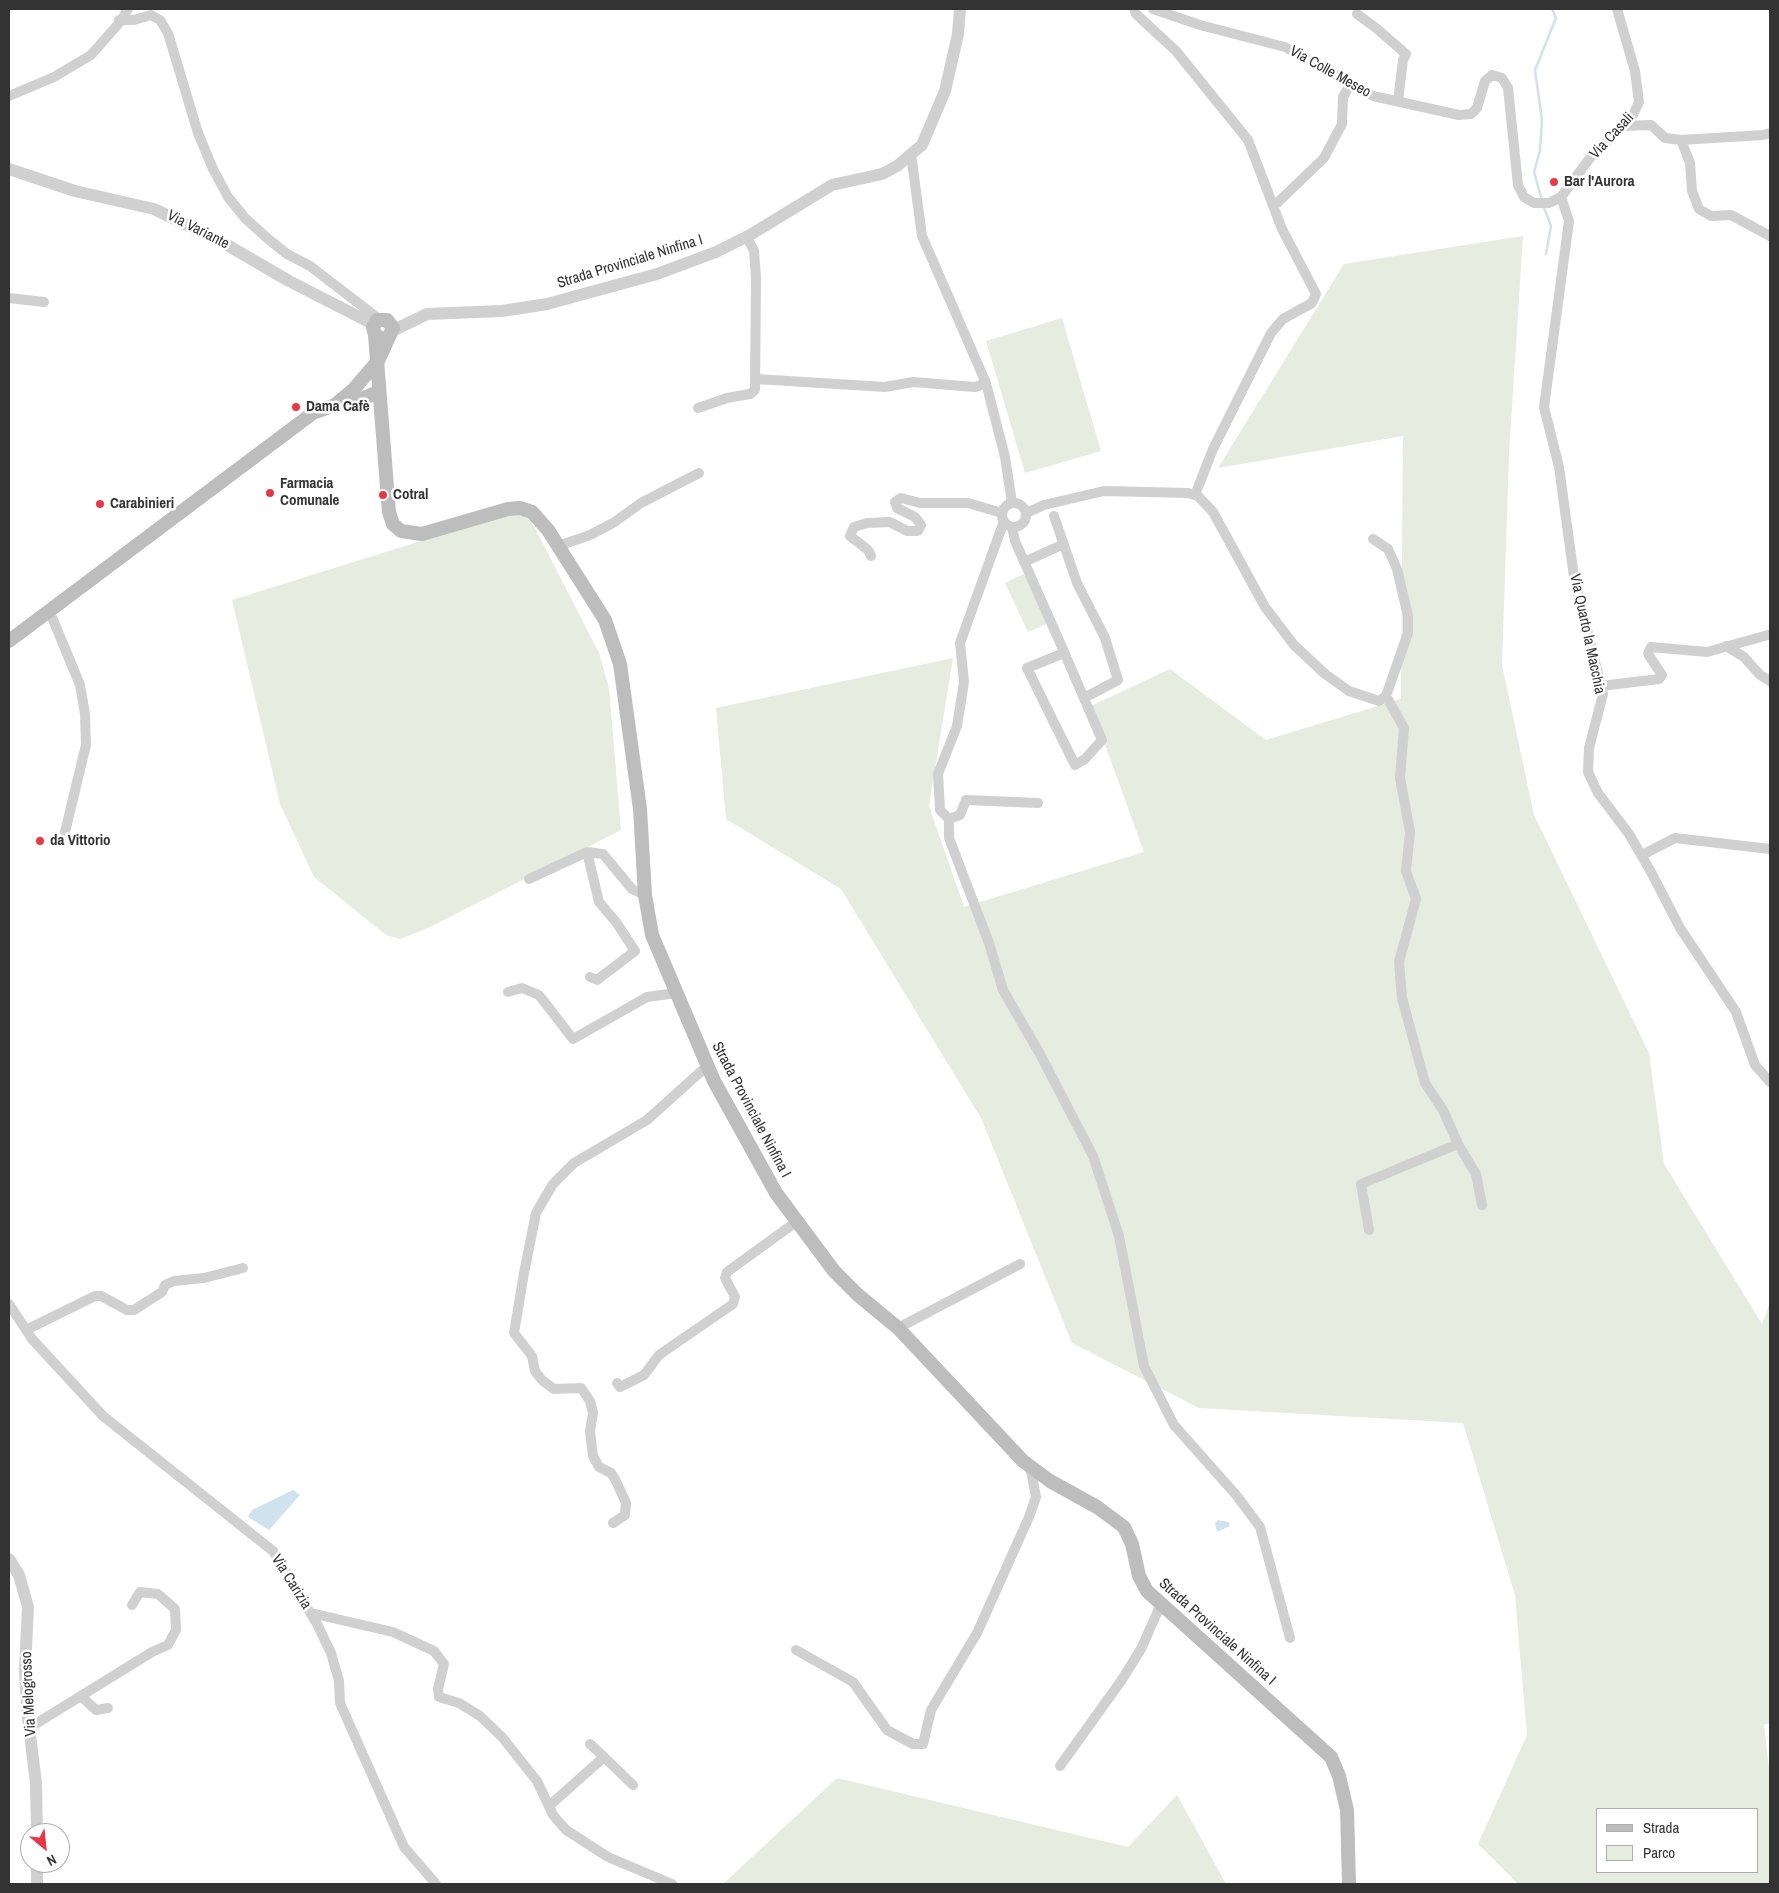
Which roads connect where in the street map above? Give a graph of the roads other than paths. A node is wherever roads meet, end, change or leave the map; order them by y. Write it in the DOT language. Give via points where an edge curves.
graph roads {
  1 [pos="128,9"];
  2 [pos="960,9"];
  3 [pos="1134,9"];
  4 [pos="1153,9"];
  5 [pos="1618,9"];
  6 [pos="1357,14"];
  7 [pos="120,20"];
  8 [pos="1351,83"];
  9 [pos="9,96"];
  10 [pos="1398,101"];
  11 [pos="1624,126"];
  12 [pos="1770,133"];
  13 [pos="1681,140"];
  14 [pos="910,154"];
  15 [pos="9,169"];
  16 [pos="1561,197"];
  17 [pos="1274,206"];
  18 [pos="747,236"];
  19 [pos="1770,236"];
  20 [pos="9,298"];
  21 [pos="44,302"];
  22 [pos="383,328"];
  23 [pos="378,361"];
  24 [pos="756,379"];
  25 [pos="986,383"];
  26 [pos="378,392"];
  27 [pos="354,396"];
  28 [pos="698,408"];
  29 [pos="379,412"];
  30 [pos="699,473"];
  31 [pos="1195,495"];
  32 [pos="1012,503"];
  33 [pos="1026,513"];
  34 [pos="1054,516"];
  35 [pos="1006,520"];
  36 [pos="1373,539"];
  37 [pos="1064,544"];
  38 [pos="558,546"];
  39 [pos="871,556"];
  40 [pos="1024,562"];
  41 [pos="49,610"];
  42 [pos="1768,635"];
  43 [pos="9,641"];
  44 [pos="1726,646"];
  45 [pos="1064,652"];
  46 [pos="1770,681"];
  47 [pos="1601,686"];
  48 [pos="1386,696"];
  49 [pos="1084,698"];
  50 [pos="1038,803"];
  51 [pos="949,819"];
  52 [pos="64,832"];
  53 [pos="1770,849"];
  54 [pos="587,852"];
  55 [pos="1642,855"];
  56 [pos="529,878"];
  57 [pos="645,895"];
  58 [pos="590,977"];
  59 [pos="508,992"];
  60 [pos="676,993"];
  61 [pos="707,1066"];
  62 [pos="1770,1082"];
  63 [pos="1458,1144"];
  64 [pos="1482,1205"];
  65 [pos="796,1222"];
  66 [pos="1369,1230"];
  67 [pos="1020,1264"];
  68 [pos="243,1268"];
  69 [pos="9,1304"];
  70 [pos="898,1328"];
  71 [pos="26,1330"];
  72 [pos="616,1383"];
  73 [pos="1030,1466"];
  74 [pos="613,1523"];
  75 [pos="9,1559"];
  76 [pos="1161,1604"];
  77 [pos="132,1605"];
  78 [pos="311,1613"];
  79 [pos="1290,1638"];
  80 [pos="796,1650"];
  81 [pos="81,1696"];
  82 [pos="108,1708"];
  83 [pos="29,1728"];
  84 [pos="590,1744"];
  85 [pos="604,1757"];
  86 [pos="1060,1766"];
  87 [pos="633,1785"];
  88 [pos="549,1806"];
  89 [pos="37,1823"];
  90 [pos="436,1884"];
  91 [pos="672,1884"];
  92 [pos="1349,1884"];
  1 -- 7 [label="street"];
  2 -- 14 [label="street, Strada Provinciale Ninfina I" via="958,34 945,91 922,145"];
  3 -- 17 [label="street" via="1176,51 1248,140"];
  4 -- 8 [label="street, Via Colle Meseo" via="1285,47"];
  5 -- 11 [label="street, Via Casali" via="1635,71 1639,102"];
  6 -- 10 [label="street" via="1406,54"];
  7 -- 9 [label="street" via="91,55 54,77"];
  7 -- 22 [label="street" via="151,15 160,20 168,33 198,133 213,169 228,197 245,218 287,254 310,266"];
  8 -- 10 [label="street, Via Colle Meseo" via="1373,96"];
  8 -- 17 [label="street" via="1343,97 1342,124 1324,158"];
  10 -- 16 [label="street, Via Colle Meseo" via="1459,115 1471,114 1477,108 1485,81 1492,75 1502,78 1508,88 1518,185 1524,197 1534,203 1549,203"];
  11 -- 13 [label="street" via="1651,125 1665,138"];
  11 -- 16 [label="street, Via Casali" via="1590,158"];
  12 -- 13 [label="street"];
  13 -- 19 [label="street" via="1690,162 1692,191 1699,209 1711,216 1731,215"];
  14 -- 18 [label="street, Strada Provinciale Ninfina I" via="882,174 832,185"];
  14 -- 25 [label="street" via="922,236"];
  15 -- 22 [label="street, Via Variante" via="75,191 154,208"];
  16 -- 47 [label="street, Via Quarto la Macchia" via="1569,221 1544,407 1559,467 1574,577"];
  17 -- 31 [label="street" via="1296,258 1316,294 1312,303 1283,319 1271,333 1213,449"];
  18 -- 22 [label="street, Strada Provinciale Ninfina I" via="716,252 657,274 547,304 502,311 427,314"];
  18 -- 24 [label="street" via="754,252 756,278"];
  20 -- 21 [label="street"];
  22 -- 23 [label="main road"];
  23 -- 26 [label="main road, Strada Provinciale Ninfina I"];
  23 -- 27 [label="main road"];
  24 -- 25 [label="street" via="885,387 913,382 975,387"];
  24 -- 28 [label="street" via="750,394"];
  25 -- 32 [label="street" via="1005,457"];
  26 -- 27 [label="main road"];
  26 -- 29 [label="main road, Strada Provinciale Ninfina I"];
  27 -- 29 [label="main road"];
  27 -- 41 [label="main road" via="313,413"];
  29 -- 38 [label="main road, Strada Provinciale Ninfina I" via="388,512 401,532 432,532 520,508 537,516"];
  30 -- 38 [label="street" via="641,503 597,531"];
  31 -- 33 [label="street" via="1104,491 1044,505"];
  31 -- 48 [label="street" via="1213,512 1265,607 1294,645 1349,691 1379,701"];
  32 -- 33 [label="street" via="1022,505"];
  32 -- 35 [label="street" via="1005,506"];
  33 -- 35 [label="street" via="1023,523"];
  34 -- 37 [label="street"];
  35 -- 39 [label="street" via="968,503 920,503 901,498 895,502 897,508 915,517 921,525 918,531 907,531 890,522 854,527 850,536"];
  35 -- 40 [label="street"];
  35 -- 51 [label="street" via="960,643 964,682 960,709 957,726 938,774 940,810"];
  36 -- 48 [label="street" via="1388,549 1397,569 1408,616 1408,633"];
  37 -- 40 [label="street"];
  37 -- 49 [label="street" via="1077,583 1105,638 1118,680"];
  38 -- 57 [label="main road, Strada Provinciale Ninfina I" via="605,620 620,664 640,810"];
  40 -- 45 [label="street"];
  41 -- 43 [label="main road"];
  41 -- 52 [label="street" via="80,685 85,714 86,745"];
  42 -- 44 [label="street"];
  44 -- 46 [label="street" via="1744,657 1760,676"];
  44 -- 47 [label="street" via="1707,652 1651,646 1648,654 1662,675 1659,679"];
  45 -- 49 [label="street"];
  45 -- 49 [label="street" via="1027,668 1076,765 1085,760 1102,740"];
  47 -- 55 [label="street, Via Quarto la Macchia" via="1603,694 1589,748 1588,772 1598,793"];
  48 -- 63 [label="street" via="1404,728 1400,778 1410,832 1406,871 1416,899 1399,962 1402,998 1425,1083 1443,1110"];
  50 -- 51 [label="street" via="966,800 960,815"];
  51 -- 79 [label="street" via="949,838 989,943 1003,990 1093,1156 1119,1236 1144,1366 1174,1425 1260,1527"];
  53 -- 55 [label="street" via="1675,838"];
  54 -- 56 [label="street"];
  54 -- 57 [label="street" via="604,854 632,889"];
  54 -- 58 [label="street" via="599,902 635,951 597,980"];
  55 -- 62 [label="street, Via Quarto la Macchia" via="1680,928 1736,1012 1755,1065"];
  57 -- 60 [label="main road, Strada Provinciale Ninfina I" via="652,936"];
  59 -- 60 [label="street" via="522,988 539,995 573,1039 647,997"];
  60 -- 61 [label="main road, Strada Provinciale Ninfina I"];
  61 -- 65 [label="main road, Strada Provinciale Ninfina I" via="743,1137"];
  61 -- 74 [label="street" via="647,1120 574,1163 553,1184 536,1213 514,1333 532,1356 535,1371 542,1380 554,1389 581,1388 590,1401 593,1456 599,1467 615,1478 626,1503 625,1515"];
  63 -- 64 [label="street" via="1476,1174"];
  63 -- 66 [label="street" via="1361,1184"];
  65 -- 70 [label="main road, Strada Provinciale Ninfina I" via="847,1284"];
  65 -- 72 [label="street" via="727,1272 725,1278 735,1297 733,1304 660,1356 644,1375 620,1387"];
  67 -- 70 [label="street"];
  68 -- 71 [label="street" via="204,1278 174,1281 134,1310 95,1296"];
  69 -- 71 [label="street, Via Carizia"];
  70 -- 73 [label="main road, Strada Provinciale Ninfina I" via="991,1430"];
  71 -- 78 [label="street, Via Carizia" via="103,1416 272,1551"];
  73 -- 76 [label="main road, Strada Provinciale Ninfina I" via="1124,1527 1143,1584"];
  73 -- 80 [label="street" via="1036,1496 1029,1517 977,1633 931,1710 923,1744 913,1744 886,1730 853,1682"];
  75 -- 83 [label="street, Via Melogrosso" via="19,1575 28,1607 25,1669"];
  76 -- 86 [label="street" via="1141,1649"];
  76 -- 92 [label="main road, Strada Provinciale Ninfina I" via="1331,1758 1347,1810"];
  77 -- 81 [label="street" via="140,1592 158,1594 174,1609 176,1630 168,1645 140,1653"];
  78 -- 88 [label="street" via="392,1632 434,1651 444,1664 439,1697 459,1703 480,1716 502,1737 537,1781"];
  78 -- 90 [label="street, Via Carizia" via="331,1652 339,1681 340,1703 404,1847"];
  81 -- 82 [label="street" via="96,1710"];
  81 -- 83 [label="street"];
  83 -- 89 [label="street, Via Melogrosso"];
  84 -- 85 [label="street"];
  85 -- 87 [label="street"];
  85 -- 88 [label="street"];
  88 -- 91 [label="street" via="566,1830 608,1857"];
}
